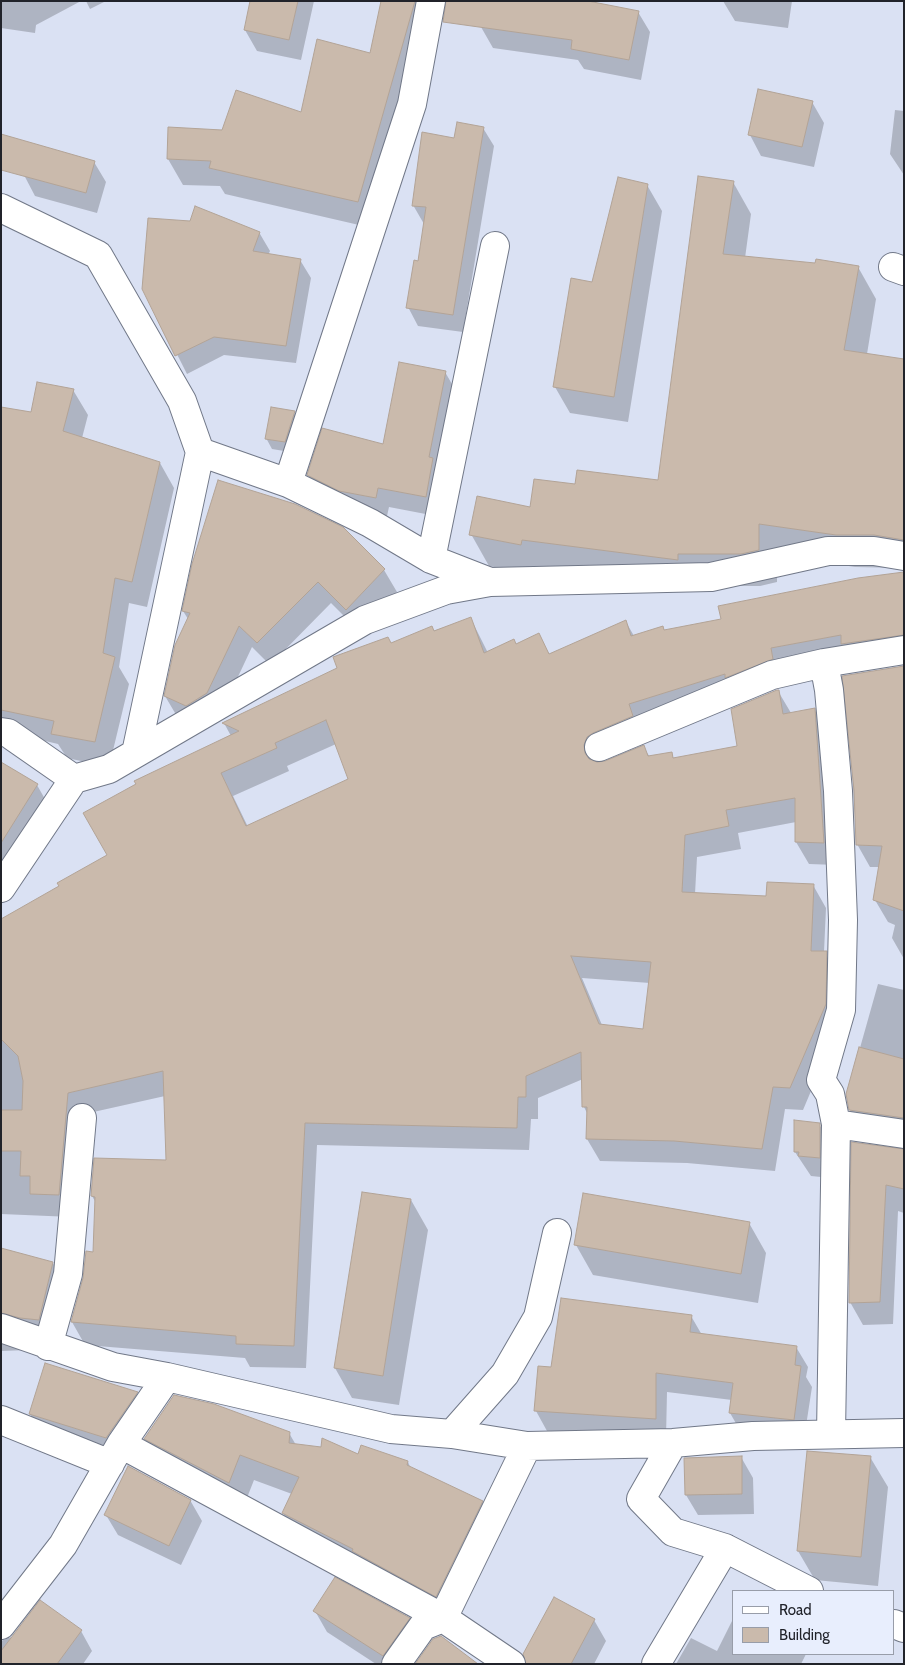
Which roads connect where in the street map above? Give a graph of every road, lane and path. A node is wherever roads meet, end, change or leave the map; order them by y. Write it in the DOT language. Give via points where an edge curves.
graph roads {
  1 [pos="431,1"];
  2 [pos="1,208"];
  3 [pos="495,246"];
  4 [pos="200,452"];
  5 [pos="288,483"];
  6 [pos="904,556"];
  7 [pos="431,559"];
  8 [pos="490,582"];
  9 [pos="904,650"];
  10 [pos="824,662"];
  11 [pos="1,732"];
  12 [pos="599,747"];
  13 [pos="136,753"];
  14 [pos="74,779"];
  15 [pos="1,888"];
  16 [pos="82,1118"];
  17 [pos="836,1124"];
  18 [pos="904,1134"];
  19 [pos="557,1233"];
  20 [pos="1,1328"];
  21 [pos="48,1346"];
  22 [pos="167,1377"];
  23 [pos="1,1420"];
  24 [pos="904,1433"];
  25 [pos="452,1434"];
  26 [pos="831,1434"];
  27 [pos="673,1443"];
  28 [pos="527,1446"];
  29 [pos="115,1454"];
  30 [pos="725,1548"];
  31 [pos="807,1590"];
  32 [pos="443,1618"];
  33 [pos="1,1625"];
  34 [pos="396,1664"];
  35 [pos="510,1664"];
  36 [pos="656,1664"];
  1 -- 5 [label="street" via="412,104"];
  2 -- 4 [label="street" via="98,255 182,401"];
  3 -- 7 [label="street"];
  4 -- 5 [label="street"];
  4 -- 13 [label="street"];
  5 -- 7 [label="street" via="370,523"];
  6 -- 8 [label="street" via="874,551 828,551 711,577"];
  7 -- 8 [label="street"];
  8 -- 13 [label="street" via="446,590 365,620"];
  9 -- 10 [label="street"];
  10 -- 12 [label="street" via="772,675"];
  10 -- 17 [label="street" via="838,791 844,920 841,1010 821,1080 830,1094"];
  11 -- 14 [label="street" via="8,733"];
  13 -- 14 [label="street" via="109,769"];
  14 -- 15 [label="street"];
  16 -- 21 [label="street" via="68,1274"];
  17 -- 18 [label="street"];
  17 -- 26 [label="street"];
  19 -- 25 [label="street" via="538,1317 505,1374"];
  20 -- 21 [label="street"];
  21 -- 22 [label="street" via="113,1368"];
  22 -- 25 [label="street" via="391,1429"];
  22 -- 29 [label="street"];
  23 -- 29 [label="street"];
  24 -- 26 [label="street"];
  25 -- 28 [label="street"];
  26 -- 27 [label="street"];
  27 -- 28 [label="street"];
  27 -- 30 [label="street" via="641,1499 673,1532"];
  28 -- 32 [label="street"];
  29 -- 32 [label="street"];
  29 -- 33 [label="street" via="63,1545"];
  30 -- 31 [label="street"];
  30 -- 36 [label="street"];
  32 -- 34 [label="street" via="423,1626"];
  32 -- 35 [label="street"];
}
